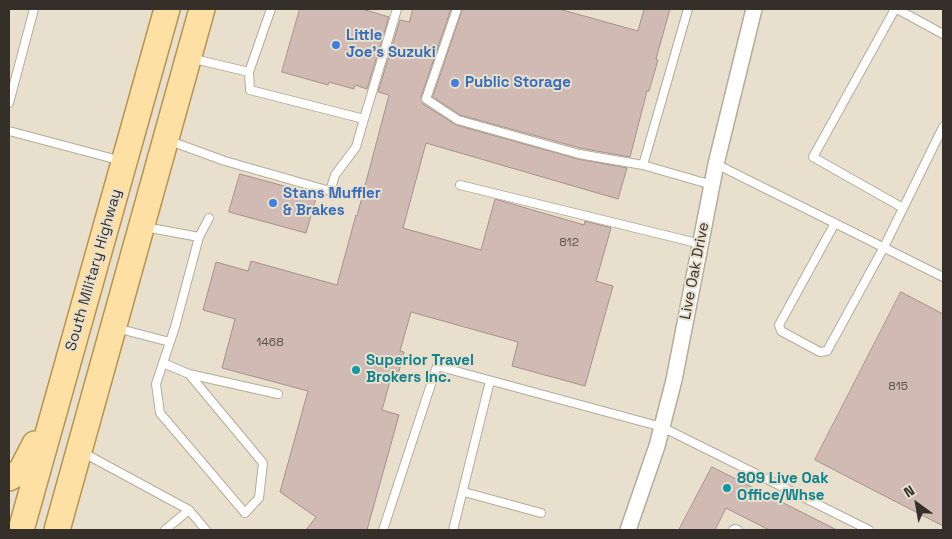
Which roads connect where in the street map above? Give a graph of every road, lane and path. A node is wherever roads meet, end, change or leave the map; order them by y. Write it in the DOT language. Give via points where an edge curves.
graph roads {
  1 [pos="34,9"];
  2 [pos="167,9"];
  3 [pos="202,9"];
  4 [pos="271,9"];
  5 [pos="397,9"];
  6 [pos="457,9"];
  7 [pos="688,9"];
  8 [pos="754,9"];
  9 [pos="896,9"];
  10 [pos="943,34"];
  11 [pos="188,58"];
  12 [pos="249,72"];
  13 [pos="9,103"];
  14 [pos="364,119"];
  15 [pos="943,127"];
  16 [pos="9,131"];
  17 [pos="166,139"];
  18 [pos="124,161"];
  19 [pos="716,164"];
  20 [pos="643,165"];
  21 [pos="460,185"];
  22 [pos="712,185"];
  23 [pos="903,208"];
  24 [pos="209,218"];
  25 [pos="835,223"];
  26 [pos="142,226"];
  27 [pos="199,237"];
  28 [pos="701,244"];
  29 [pos="884,247"];
  30 [pos="943,277"];
  31 [pos="114,328"];
  32 [pos="170,342"];
  33 [pos="163,363"];
  34 [pos="189,374"];
  35 [pos="490,381"];
  36 [pos="278,394"];
  37 [pos="662,427"];
  38 [pos="50,428"];
  39 [pos="80,451"];
  40 [pos="9,478"];
  41 [pos="464,492"];
  42 [pos="189,510"];
  43 [pos="541,513"];
  44 [pos="21,530"];
  45 [pos="57,530"];
  46 [pos="167,530"];
  47 [pos="206,530"];
  48 [pos="383,530"];
  49 [pos="453,530"];
  50 [pos="628,530"];
  51 [pos="733,530"];
  52 [pos="738,530"];
  53 [pos="869,530"];
  1 -- 13 [label="lane"];
  2 -- 18 [label="main road, South Military Highway"];
  3 -- 11 [label="main road"];
  4 -- 12 [label="lane"];
  5 -- 14 [label="lane"];
  6 -- 20 [label="lane" via="426,99 458,120 579,154"];
  7 -- 20 [label="lane"];
  8 -- 19 [label="street, Live Oak Drive"];
  9 -- 10 [label="lane"];
  9 -- 23 [label="lane" via="813,157"];
  11 -- 12 [label="lane"];
  11 -- 17 [label="main road"];
  12 -- 14 [label="lane" via="250,90"];
  14 -- 17 [label="lane" via="356,147 336,175 330,190 225,161"];
  15 -- 23 [label="lane"];
  16 -- 18 [label="lane"];
  17 -- 26 [label="main road"];
  18 -- 38 [label="main road, South Military Highway"];
  19 -- 22 [label="street, Live Oak Drive"];
  19 -- 25 [label="lane"];
  20 -- 22 [label="lane"];
  21 -- 28 [label="lane"];
  22 -- 28 [label="street, Live Oak Drive"];
  23 -- 29 [label="lane"];
  24 -- 27 [label="lane"];
  25 -- 29 [label="lane"];
  25 -- 29 [label="lane" via="778,325 781,332 820,352 827,351"];
  26 -- 27 [label="lane"];
  26 -- 31 [label="main road"];
  27 -- 32 [label="lane"];
  28 -- 37 [label="street, Live Oak Drive"];
  29 -- 30 [label="lane"];
  31 -- 32 [label="lane"];
  31 -- 39 [label="main road"];
  32 -- 33 [label="lane"];
  33 -- 34 [label="lane"];
  33 -- 34 [label="lane" via="156,384 160,413 245,513 259,498 263,463"];
  34 -- 36 [label="lane"];
  35 -- 37 [label="lane"];
  35 -- 41 [label="lane"];
  35 -- 48 [label="lane" via="436,366"];
  37 -- 50 [label="street, Live Oak Drive"];
  37 -- 53 [label="lane"];
  38 -- 40 [label="main road" via="37,440 22,470"];
  38 -- 44 [label="main road, South Military Highway"];
  39 -- 42 [label="lane"];
  39 -- 45 [label="main road"];
  41 -- 43 [label="lane"];
  41 -- 49 [label="lane"];
  42 -- 46 [label="lane"];
  42 -- 47 [label="lane"];
  51 -- 52 [label="lane"];
}
